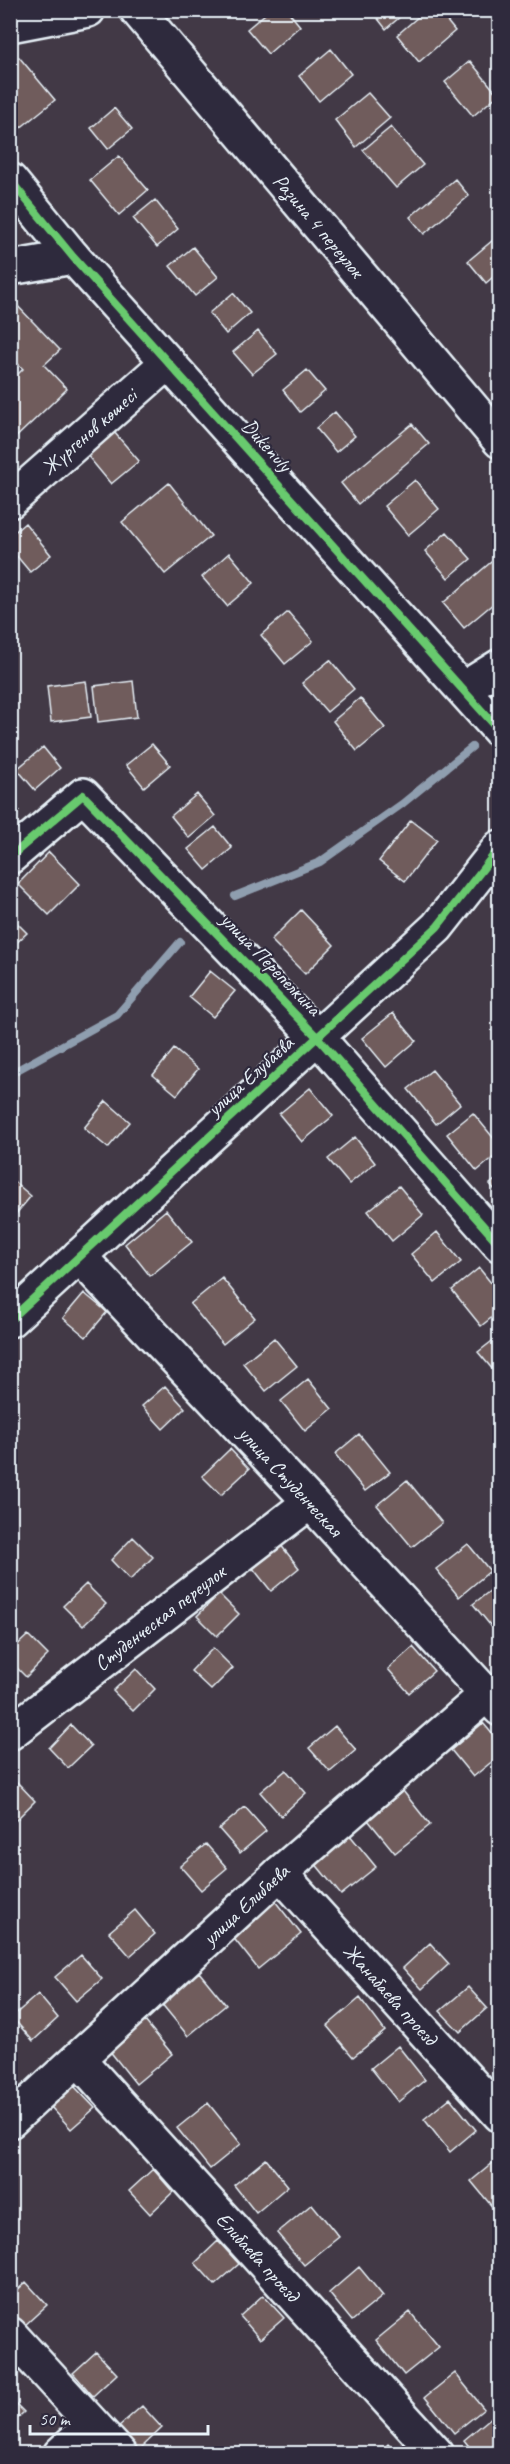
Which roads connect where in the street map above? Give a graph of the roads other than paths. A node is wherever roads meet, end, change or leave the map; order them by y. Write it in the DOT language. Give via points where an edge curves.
graph roads {
  1 [pos="88,10"];
  2 [pos="136,10"];
  3 [pos="10,25"];
  4 [pos="10,180"];
  5 [pos="73,257"];
  6 [pos="10,268"];
  7 [pos="168,362"];
  8 [pos="500,441"];
  9 [pos="10,501"];
  10 [pos="500,666"];
  11 [pos="463,689"];
  12 [pos="500,731"];
  13 [pos="500,847"];
  14 [pos="10,857"];
  15 [pos="318,1038"];
  16 [pos="500,1245"];
  17 [pos="79,1256"];
  18 [pos="10,1320"];
  19 [pos="310,1502"];
  20 [pos="493,1702"];
  21 [pos="10,1733"];
  22 [pos="280,1873"];
  23 [pos="79,2060"];
  24 [pos="500,2115"];
  25 [pos="10,2121"];
  26 [pos="10,2334"];
  27 [pos="92,2424"];
  28 [pos="60,2454"];
  29 [pos="120,2454"];
  30 [pos="437,2454"];
  1 -- 3 [label="street"];
  2 -- 8 [label="street, Разина 4 переулок"];
  4 -- 5 [label="street, Dukenuly"];
  5 -- 6 [label="street"];
  5 -- 7 [label="street, Dukenuly"];
  7 -- 9 [label="street, Жүргенов көшесі"];
  7 -- 11 [label="street, Dukenuly"];
  10 -- 11 [label="street"];
  11 -- 12 [label="street, Dukenuly"];
  13 -- 15 [label="street, улица Елубаева" via="437,927"];
  14 -- 15 [label="street, улица Перепелкина" via="83,795"];
  15 -- 16 [label="street, улица Перепелкина"];
  15 -- 17 [label="street, улица Елубаева"];
  17 -- 18 [label="street, улица Елубаева"];
  17 -- 19 [label="street, улица Студенческая"];
  19 -- 20 [label="street, улица Студенческая"];
  19 -- 21 [label="street, Студенческая переулок"];
  20 -- 22 [label="street, улица Елибаева"];
  22 -- 23 [label="street, улица Елибаева"];
  22 -- 24 [label="street, Жанабаева проезд"];
  23 -- 25 [label="street, улица Елибаева"];
  23 -- 30 [label="street, Елибаева проезд"];
  26 -- 27 [label="street"];
  27 -- 28 [label="street"];
  27 -- 29 [label="street"];
}
